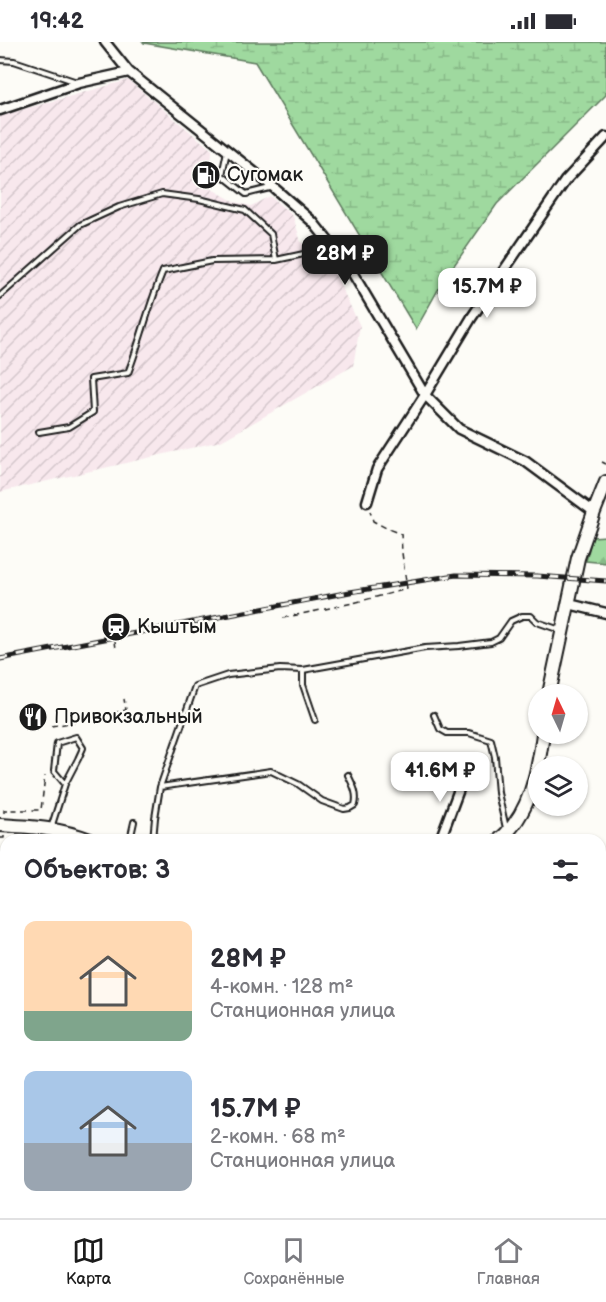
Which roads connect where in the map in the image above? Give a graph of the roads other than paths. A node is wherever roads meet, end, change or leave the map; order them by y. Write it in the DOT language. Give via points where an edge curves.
graph roads {
  1 [pos="105,42"];
  2 [pos="0,60"];
  3 [pos="129,72"];
  4 [pos="79,83"];
  5 [pos="0,110"];
  6 [pos="606,137"];
  7 [pos="227,150"];
  8 [pos="273,187"];
  9 [pos="331,245"];
  10 [pos="276,260"];
  11 [pos="0,296"];
  12 [pos="425,395"];
  13 [pos="39,432"];
  14 [pos="606,482"];
  15 [pos="367,502"];
  16 [pos="594,512"];
  17 [pos="568,604"];
  18 [pos="606,613"];
  19 [pos="562,631"];
  20 [pos="303,670"];
  21 [pos="551,684"];
  22 [pos="434,715"];
  23 [pos="315,720"];
  24 [pos="541,744"];
  25 [pos="348,775"];
  26 [pos="464,776"];
  27 [pos="65,784"];
  28 [pos="160,787"];
  29 [pos="134,822"];
  30 [pos="2,825"];
  31 [pos="51,828"];
  32 [pos="73,834"];
  33 [pos="131,834"];
  34 [pos="154,834"];
  35 [pos="442,834"];
  36 [pos="504,834"];
  37 [pos="506,834"];
  1 -- 3 [label="street"];
  2 -- 4 [label="lane"];
  3 -- 4 [label="street"];
  3 -- 7 [label="street"];
  4 -- 5 [label="street"];
  6 -- 12 [label="street" via="565,181 472,317"];
  7 -- 8 [label="street"];
  7 -- 8 [label="lane" via="222,175 246,194"];
  8 -- 9 [label="street" via="313,222"];
  9 -- 10 [label="lane"];
  9 -- 12 [label="street" via="349,267"];
  10 -- 11 [label="lane" via="271,234 244,210 162,194 119,207 80,225"];
  10 -- 13 [label="lane" via="212,261 163,271 128,373 91,378 93,412 69,427"];
  12 -- 15 [label="street" via="377,469"];
  12 -- 16 [label="street" via="459,429 525,461"];
  14 -- 16 [label="main road"];
  16 -- 17 [label="main road"];
  17 -- 18 [label="street"];
  17 -- 19 [label="main road"];
  19 -- 20 [label="lane" via="531,616 522,616 511,621 499,638 491,642 425,648"];
  19 -- 21 [label="main road"];
  20 -- 23 [label="lane" via="303,685"];
  20 -- 28 [label="lane" via="228,675 195,686"];
  22 -- 36 [label="lane" via="440,729 447,733 469,733 491,740"];
  24 -- 37 [label="main road" via="536,778"];
  25 -- 28 [label="lane" via="356,799 355,805 344,809 322,801 271,771"];
  26 -- 35 [label="street"];
  27 -- 27 [label="lane" via="83,748 76,737 57,743 54,771"];
  27 -- 31 [label="lane"];
  28 -- 34 [label="lane"];
  29 -- 33 [label="lane"];
  30 -- 31 [label="main road"];
  31 -- 32 [label="main road"];
}
